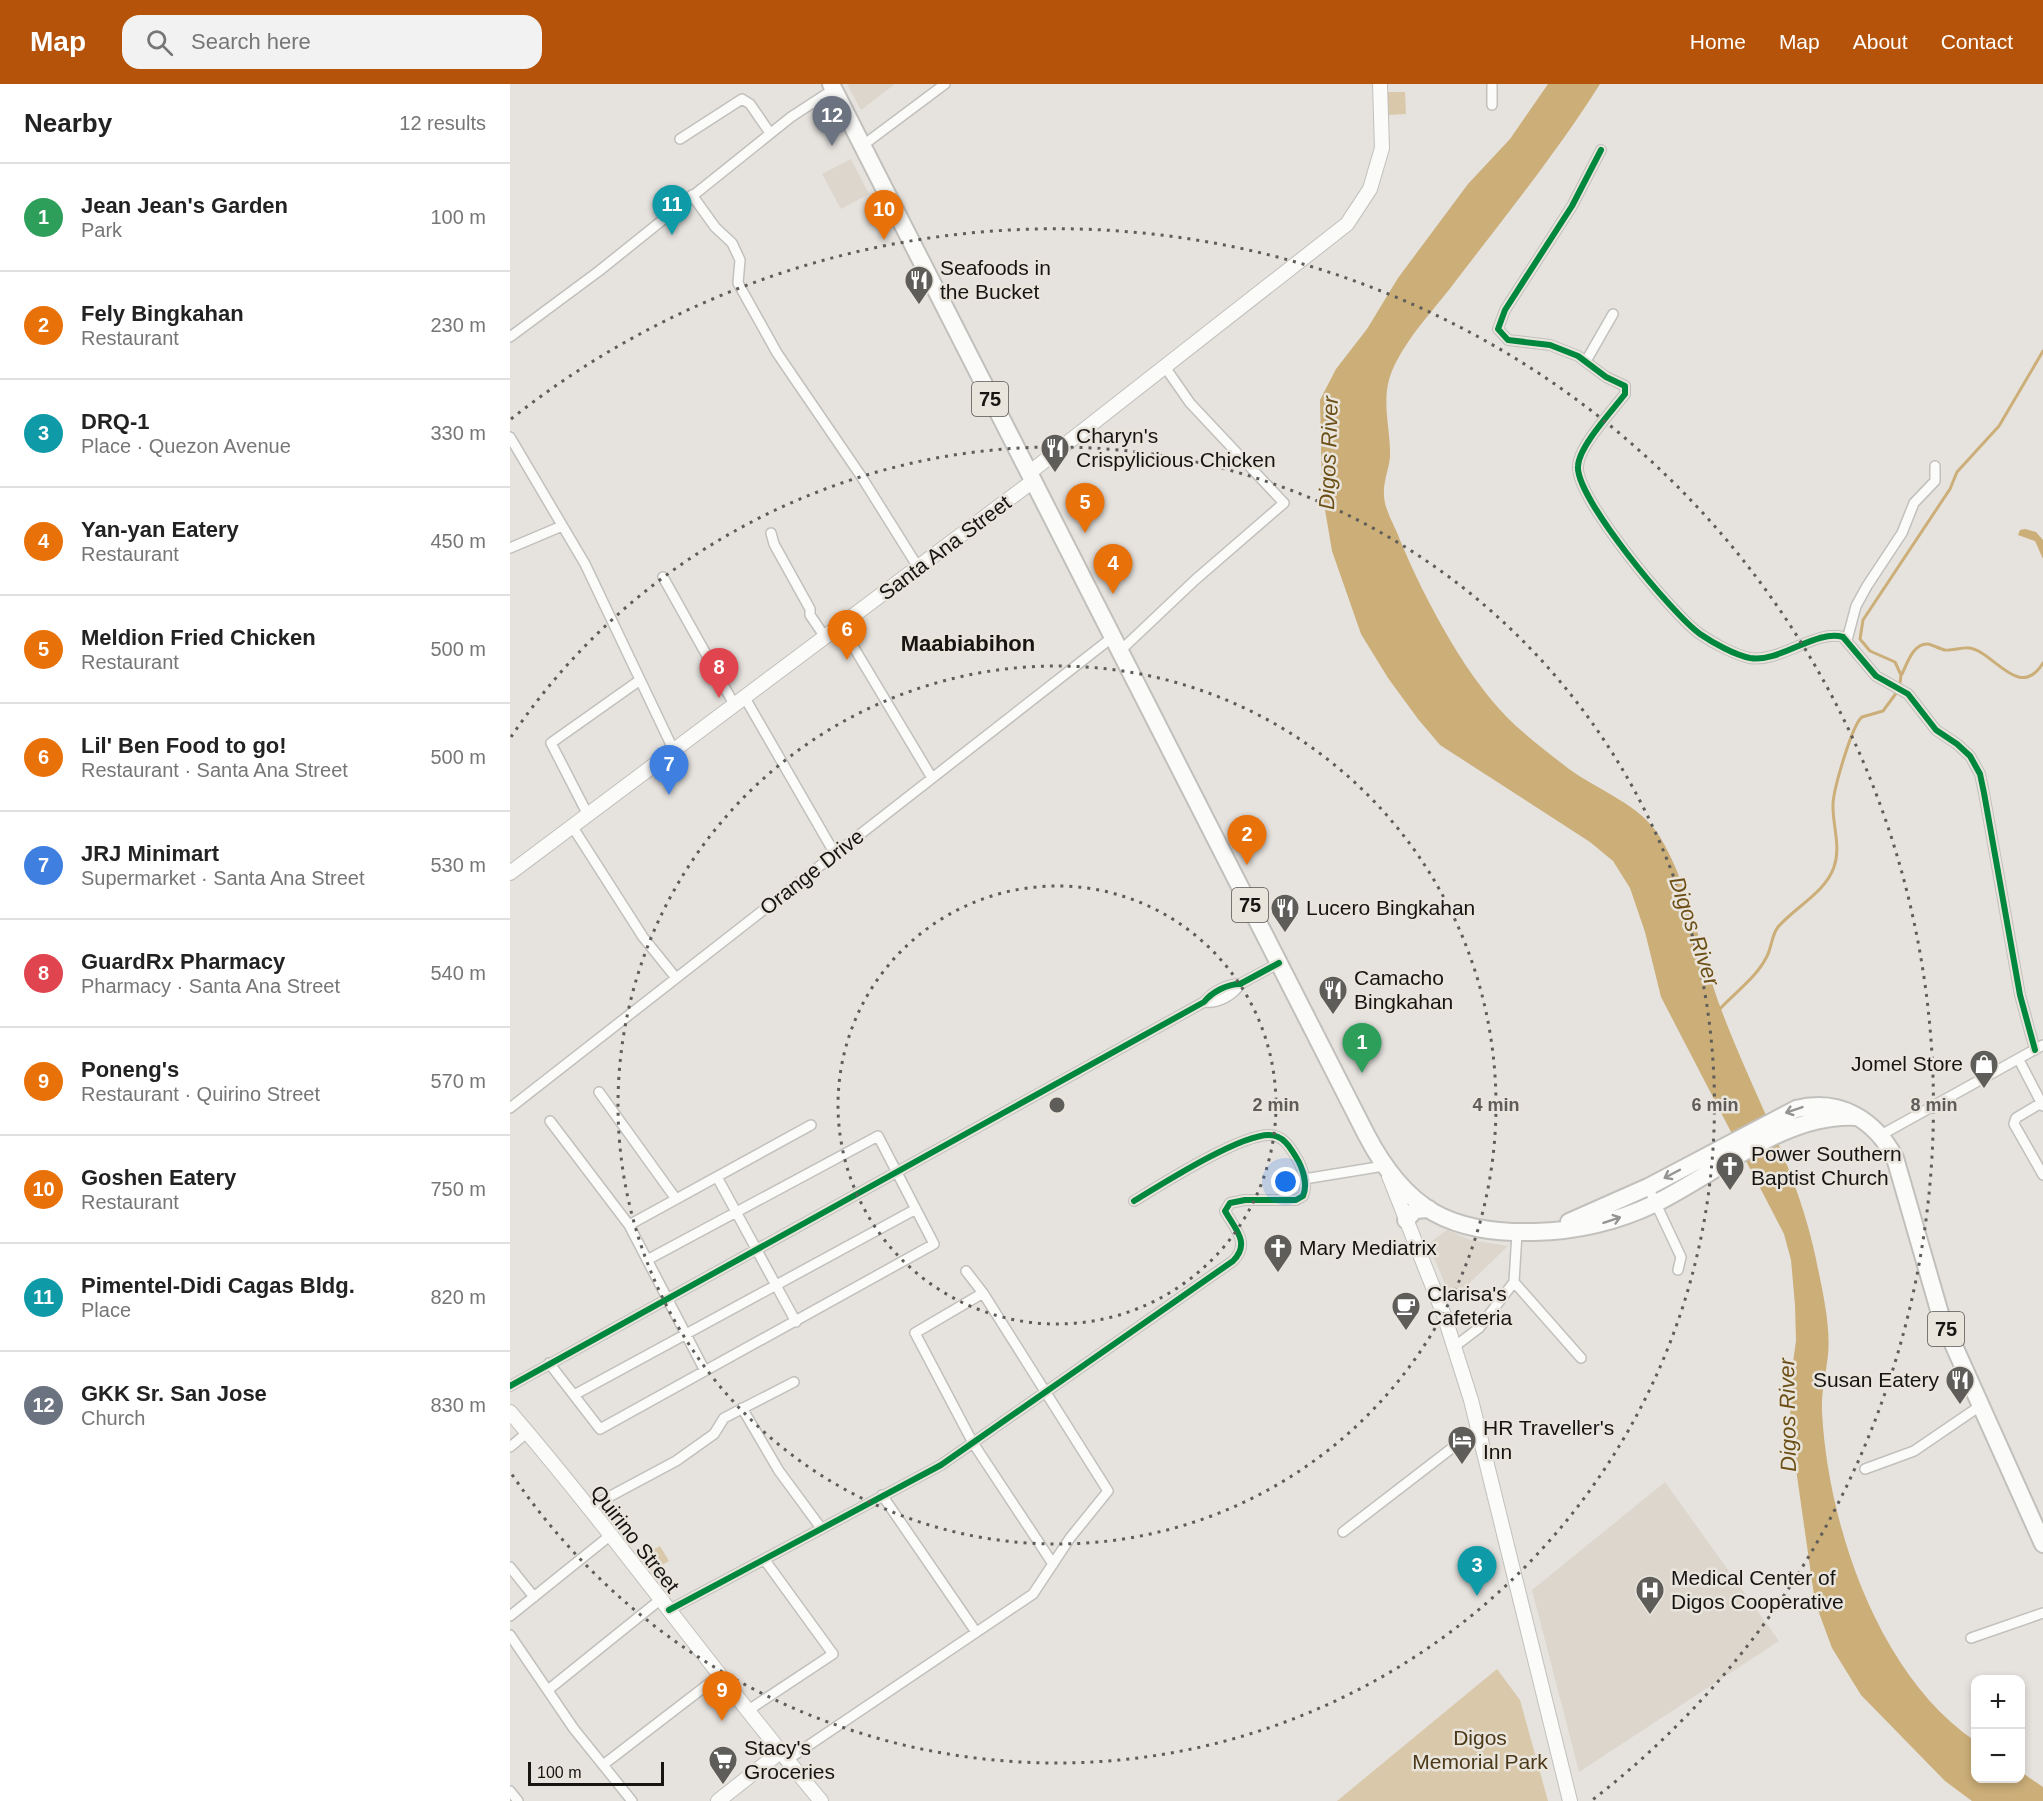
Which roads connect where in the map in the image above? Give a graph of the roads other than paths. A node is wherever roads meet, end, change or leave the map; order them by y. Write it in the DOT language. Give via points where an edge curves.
graph roads {
  1 [pos="945,84"];
  2 [pos="1380,84"];
  3 [pos="1492,84"];
  4 [pos="832,87"];
  5 [pos="1492,105"];
  6 [pos="770,134"];
  7 [pos="680,139"];
  8 [pos="862,146"];
  9 [pos="1601,150"];
  10 [pos="692,195"];
  11 [pos="1613,314"];
  12 [pos="510,338"];
  13 [pos="1586,361"];
  14 [pos="1165,367"];
  15 [pos="510,437"];
  16 [pos="1935,466"];
  17 [pos="1031,477"];
  18 [pos="562,526"];
  19 [pos="771,533"];
  20 [pos="510,548"];
  21 [pos="918,567"];
  22 [pos="663,577"];
  23 [pos="841,626"];
  24 [pos="825,637"];
  25 [pos="1847,640"];
  26 [pos="1117,643"];
  27 [pos="640,680"];
  28 [pos="740,702"];
  29 [pos="674,751"];
  30 [pos="932,778"];
  31 [pos="588,815"];
  32 [pos="572,826"];
  33 [pos="835,854"];
  34 [pos="510,873"];
  35 [pos="1279,963"];
  36 [pos="676,978"];
  37 [pos="2039,1048"];
  38 [pos="2019,1060"];
  39 [pos="599,1092"];
  40 [pos="2042,1105"];
  41 [pos="510,1108"];
  42 [pos="550,1121"];
  43 [pos="811,1125"];
  44 [pos="1881,1135"];
  45 [pos="1727,1154"];
  46 [pos="1386,1170"];
  47 [pos="897,1173"];
  48 [pos="2043,1174"];
  49 [pos="717,1177"];
  50 [pos="1304,1179"];
  51 [pos="1648,1187"];
  52 [pos="676,1199"];
  53 [pos="1134,1201"];
  54 [pos="1656,1203"];
  55 [pos="916,1209"];
  56 [pos="1429,1209"];
  57 [pos="736,1212"];
  58 [pos="1406,1220"];
  59 [pos="629,1225"];
  60 [pos="1534,1232"];
  61 [pos="1517,1233"];
  62 [pos="756,1249"];
  63 [pos="647,1260"];
  64 [pos="1678,1270"];
  65 [pos="966,1271"];
  66 [pos="1514,1282"];
  67 [pos="777,1286"];
  68 [pos="983,1293"];
  69 [pos="667,1297"];
  70 [pos="796,1322"];
  71 [pos="686,1335"];
  72 [pos="1454,1347"];
  73 [pos="1581,1358"];
  74 [pos="549,1363"];
  75 [pos="705,1371"];
  76 [pos="794,1382"];
  77 [pos="510,1386"];
  78 [pos="1044,1393"];
  79 [pos="574,1395"];
  80 [pos="1980,1406"];
  81 [pos="742,1408"];
  82 [pos="510,1412"];
  83 [pos="1478,1428"];
  84 [pos="528,1432"];
  85 [pos="973,1443"];
  86 [pos="510,1447"];
  87 [pos="1865,1469"];
  88 [pos="882,1495"];
  89 [pos="590,1507"];
  90 [pos="821,1528"];
  91 [pos="1343,1532"];
  92 [pos="612,1534"];
  93 [pos="2043,1544"];
  94 [pos="764,1559"];
  95 [pos="1053,1564"];
  96 [pos="510,1567"];
  97 [pos="534,1597"];
  98 [pos="665,1604"];
  99 [pos="2043,1613"];
  100 [pos="510,1616"];
  101 [pos="976,1632"];
  102 [pos="510,1635"];
  103 [pos="1971,1638"];
  104 [pos="720,1676"];
  105 [pos="548,1690"];
  106 [pos="747,1710"];
  107 [pos="784,1756"];
  108 [pos="603,1765"];
  109 [pos="510,1791"];
  110 [pos="818,1800"];
  111 [pos="518,1801"];
  112 [pos="632,1801"];
  113 [pos="718,1801"];
  114 [pos="1570,1801"];
  1 -- 8 [label="street"];
  2 -- 14 [label="main road, Santa Ana Street" via="1382,148 1370,189 1347,224"];
  3 -- 5 [label="street"];
  4 -- 6 [label="street"];
  4 -- 8 [label="highway, 75"];
  6 -- 7 [label="street" via="750,104 742,99"];
  6 -- 10 [label="street"];
  8 -- 17 [label="highway, 75"];
  9 -- 13 [label="street" via="1572,206 1499,322 1501,334 1508,340 1550,345"];
  10 -- 12 [label="street"];
  10 -- 21 [label="street" via="732,243 740,260 738,283 777,353"];
  11 -- 13 [label="street"];
  13 -- 25 [label="street" via="1626,389 1583,450 1578,476 1610,531 1688,623 1710,640 1750,658 1773,656 1832,636"];
  14 -- 17 [label="main road, Santa Ana Street"];
  14 -- 26 [label="street, Orange Drive" via="1190,403 1284,503"];
  15 -- 18 [label="street"];
  16 -- 25 [label="street" via="1935,481 1914,503 1902,533 1856,606"];
  17 -- 21 [label="main road, Santa Ana Street"];
  17 -- 26 [label="highway, 75"];
  18 -- 20 [label="street"];
  18 -- 27 [label="street" via="585,564"];
  19 -- 24 [label="street" via="810,615"];
  21 -- 23 [label="main road, Santa Ana Street"];
  22 -- 28 [label="street"];
  23 -- 24 [label="main road, Santa Ana Street"];
  23 -- 30 [label="street"];
  24 -- 28 [label="main road, Santa Ana Street"];
  25 -- 37 [label="street" via="1876,676 1908,694 1936,730 1976,764 2025,1022"];
  26 -- 30 [label="street, Orange Drive"];
  26 -- 35 [label="highway, 75"];
  27 -- 29 [label="street"];
  27 -- 31 [label="street" via="550,743"];
  28 -- 29 [label="main road, Santa Ana Street"];
  28 -- 33 [label="street"];
  29 -- 31 [label="main road, Santa Ana Street"];
  30 -- 33 [label="street, Orange Drive"];
  31 -- 32 [label="main road, Santa Ana Street"];
  32 -- 34 [label="main road, Santa Ana Street"];
  32 -- 36 [label="street" via="643,937"];
  33 -- 36 [label="street, Orange Drive"];
  35 -- 46 [label="highway, 75"];
  35 -- 47 [label="street" via="1213,1004 1204,1002"];
  36 -- 41 [label="street, Orange Drive"];
  37 -- 38 [label="street"];
  38 -- 40 [label="street"];
  38 -- 44 [label="street"];
  39 -- 52 [label="street"];
  40 -- 48 [label="street" via="2016,1118 2014,1124"];
  42 -- 59 [label="street"];
  43 -- 49 [label="street"];
  44 -- 45 [label="highway, 75" via="1857,1117 1834,1106 1820,1105 1796,1109 1777,1127"];
  44 -- 80 [label="highway, 75" via="1900,1173 1941,1317"];
  45 -- 51 [label="highway, 75, one-way"];
  45 -- 54 [label="highway, 75"];
  46 -- 50 [label="street"];
  46 -- 56 [label="highway, 75"];
  46 -- 58 [label="main road"];
  47 -- 55 [label="street"];
  47 -- 57 [label="street" via="878,1136"];
  47 -- 62 [label="street"];
  49 -- 52 [label="street"];
  49 -- 57 [label="street"];
  50 -- 53 [label="street" via="1288,1144 1270,1135 1203,1160"];
  50 -- 78 [label="street" via="1305,1193 1300,1199 1230,1203 1225,1211 1243,1244 1238,1256"];
  51 -- 54 [label="street"];
  51 -- 60 [label="highway, 75" via="1589,1215"];
  52 -- 59 [label="street"];
  60 -- 54 [label="highway, 75, one-way" via="1593,1226"];
  54 -- 64 [label="street" via="1681,1257"];
  55 -- 67 [label="street"];
  55 -- 70 [label="street" via="934,1244"];
  56 -- 58 [label="highway" via="1415,1210"];
  56 -- 61 [label="highway, 75" via="1472,1228"];
  57 -- 62 [label="street"];
  57 -- 63 [label="street"];
  58 -- 72 [label="main road"];
  59 -- 63 [label="street"];
  60 -- 61 [label="highway, 75"];
  61 -- 66 [label="street"];
  62 -- 67 [label="street"];
  62 -- 69 [label="street"];
  63 -- 69 [label="street"];
  65 -- 68 [label="street"];
  66 -- 72 [label="street" via="1479,1328"];
  66 -- 73 [label="street"];
  67 -- 70 [label="street"];
  67 -- 71 [label="street"];
  68 -- 78 [label="street"];
  68 -- 85 [label="street" via="915,1333"];
  69 -- 71 [label="street"];
  69 -- 74 [label="street"];
  70 -- 75 [label="street"];
  71 -- 75 [label="street"];
  71 -- 79 [label="street"];
  72 -- 83 [label="main road"];
  74 -- 77 [label="street"];
  74 -- 79 [label="street"];
  75 -- 79 [label="street" via="600,1429"];
  76 -- 81 [label="street"];
  78 -- 85 [label="street"];
  78 -- 95 [label="street" via="1108,1491"];
  80 -- 87 [label="street" via="1914,1451"];
  80 -- 93 [label="highway, 75"];
  81 -- 89 [label="street" via="724,1418 714,1434 676,1461"];
  81 -- 90 [label="street" via="779,1471"];
  82 -- 84 [label="main road, Quirino Street"];
  83 -- 91 [label="street"];
  83 -- 114 [label="main road"];
  84 -- 86 [label="street"];
  84 -- 89 [label="main road, Quirino Street"];
  85 -- 88 [label="street" via="918,1478"];
  85 -- 95 [label="street"];
  88 -- 90 [label="street"];
  88 -- 101 [label="street"];
  89 -- 92 [label="main road, Quirino Street"];
  90 -- 94 [label="street"];
  92 -- 97 [label="street"];
  92 -- 98 [label="main road, Quirino Street"];
  94 -- 98 [label="street"];
  94 -- 106 [label="street" via="833,1654"];
  95 -- 101 [label="street" via="1033,1593"];
  96 -- 97 [label="street"];
  97 -- 100 [label="street"];
  98 -- 104 [label="main road, Quirino Street"];
  98 -- 105 [label="street"];
  99 -- 103 [label="street"];
  101 -- 107 [label="street"];
  102 -- 105 [label="street"];
  104 -- 106 [label="main road, Quirino Street"];
  104 -- 108 [label="street"];
  105 -- 108 [label="street"];
  106 -- 107 [label="main road, Quirino Street"];
  107 -- 110 [label="main road, Quirino Street"];
  107 -- 113 [label="main road"];
  108 -- 112 [label="street"];
  109 -- 111 [label="street"];
}
